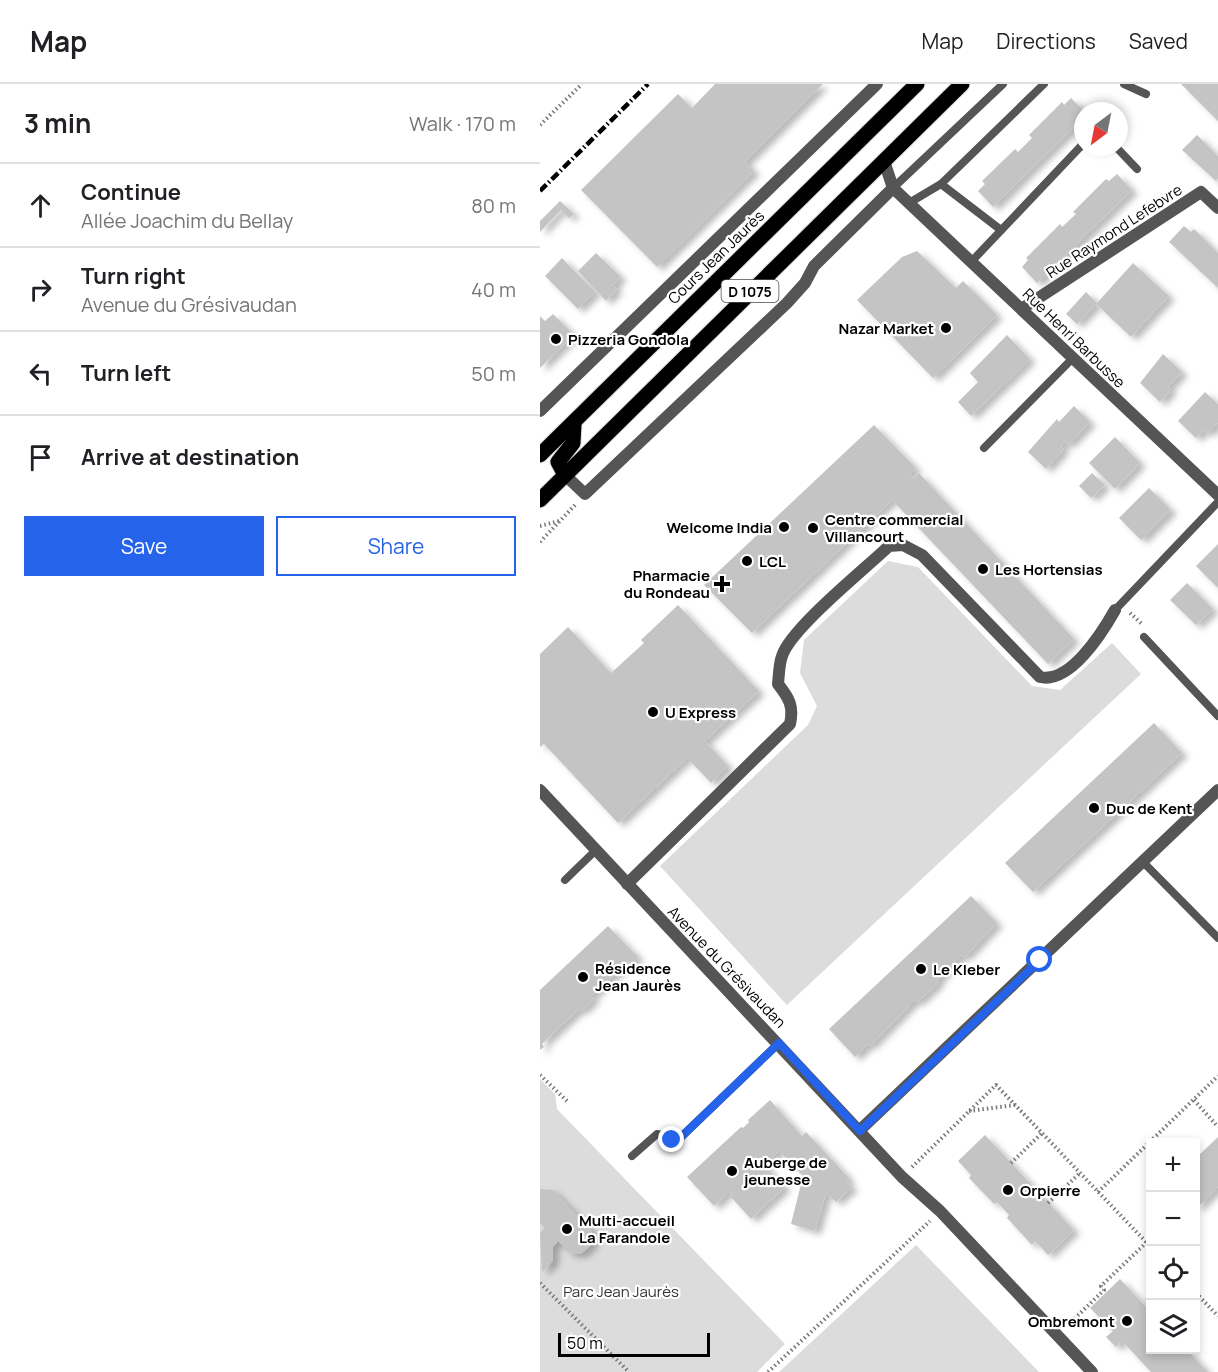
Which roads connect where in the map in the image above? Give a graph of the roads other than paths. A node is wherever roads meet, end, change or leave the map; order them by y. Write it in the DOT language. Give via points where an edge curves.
graph roads {
  1 [pos="876,84"];
  2 [pos="917,84"];
  3 [pos="962,84"];
  4 [pos="1003,84"];
  5 [pos="1044,84"];
  6 [pos="1124,84"];
  7 [pos="1146,94"];
  8 [pos="1074,153"];
  9 [pos="1125,156"];
  10 [pos="884,161"];
  11 [pos="1137,169"];
  12 [pos="941,184"];
  13 [pos="892,188"];
  14 [pos="909,203"];
  15 [pos="1218,208"];
  16 [pos="1001,230"];
  17 [pos="971,262"];
  18 [pos="1023,308"];
  19 [pos="1073,358"];
  20 [pos="540,411"];
  21 [pos="574,424"];
  22 [pos="984,448"];
  23 [pos="540,455"];
  24 [pos="565,475"];
  25 [pos="1218,495"];
  26 [pos="540,500"];
  27 [pos="1218,502"];
  28 [pos="1115,610"];
  29 [pos="1144,637"];
  30 [pos="1218,716"];
  31 [pos="540,790"];
  32 [pos="1218,790"];
  33 [pos="596,850"];
  34 [pos="1143,862"];
  35 [pos="565,880"];
  36 [pos="627,884"];
  37 [pos="1218,938"];
  38 [pos="779,1043"];
  39 [pos="860,1131"];
  40 [pos="632,1156"];
  41 [pos="1092,1372"];
  1 -- 20 [label="street, Cours Jean Jaurès"];
  2 -- 21 [label="main road, Cours Jean Jaurès / D 1075"];
  3 -- 10 [label="main road, D 1075"];
  4 -- 13 [label="lane"];
  5 -- 12 [label="lane"];
  6 -- 7 [label="lane"];
  8 -- 16 [label="lane"];
  9 -- 11 [label="lane"];
  10 -- 13 [label="street"];
  10 -- 24 [label="main road, D 1075"];
  12 -- 14 [label="lane"];
  12 -- 16 [label="lane"];
  13 -- 14 [label="street"];
  13 -- 24 [label="street" via="813,266 805,283 786,303 585,494"];
  14 -- 17 [label="street, Rue Henri Barbusse"];
  15 -- 18 [label="street, Rue Raymond Lefebvre" via="1201,192"];
  16 -- 17 [label="lane"];
  17 -- 18 [label="street, Rue Henri Barbusse"];
  18 -- 19 [label="street, Rue Henri Barbusse"];
  19 -- 22 [label="lane"];
  19 -- 25 [label="street, Rue Henri Barbusse"];
  21 -- 23 [label="main road, Cours Jean Jaurès / D 1075"];
  21 -- 24 [label="main road" via="573,443 558,462"];
  24 -- 26 [label="main road, D 1075"];
  27 -- 28 [label="lane"];
  28 -- 36 [label="street" via="1099,640 1060,675 1040,677 922,555 903,545 889,546 787,645 781,657 778,684 789,697 793,710 790,723"];
  29 -- 30 [label="lane"];
  31 -- 33 [label="street, Avenue du Grésivaudan"];
  32 -- 34 [label="street"];
  33 -- 35 [label="lane"];
  33 -- 36 [label="street, Avenue du Grésivaudan"];
  34 -- 37 [label="lane"];
  34 -- 39 [label="street"];
  36 -- 38 [label="street, Avenue du Grésivaudan"];
  38 -- 39 [label="street, Avenue du Grésivaudan"];
  38 -- 40 [label="lane" via="679,1139 657,1134"];
  39 -- 41 [label="street, Avenue du Grésivaudan"];
}
